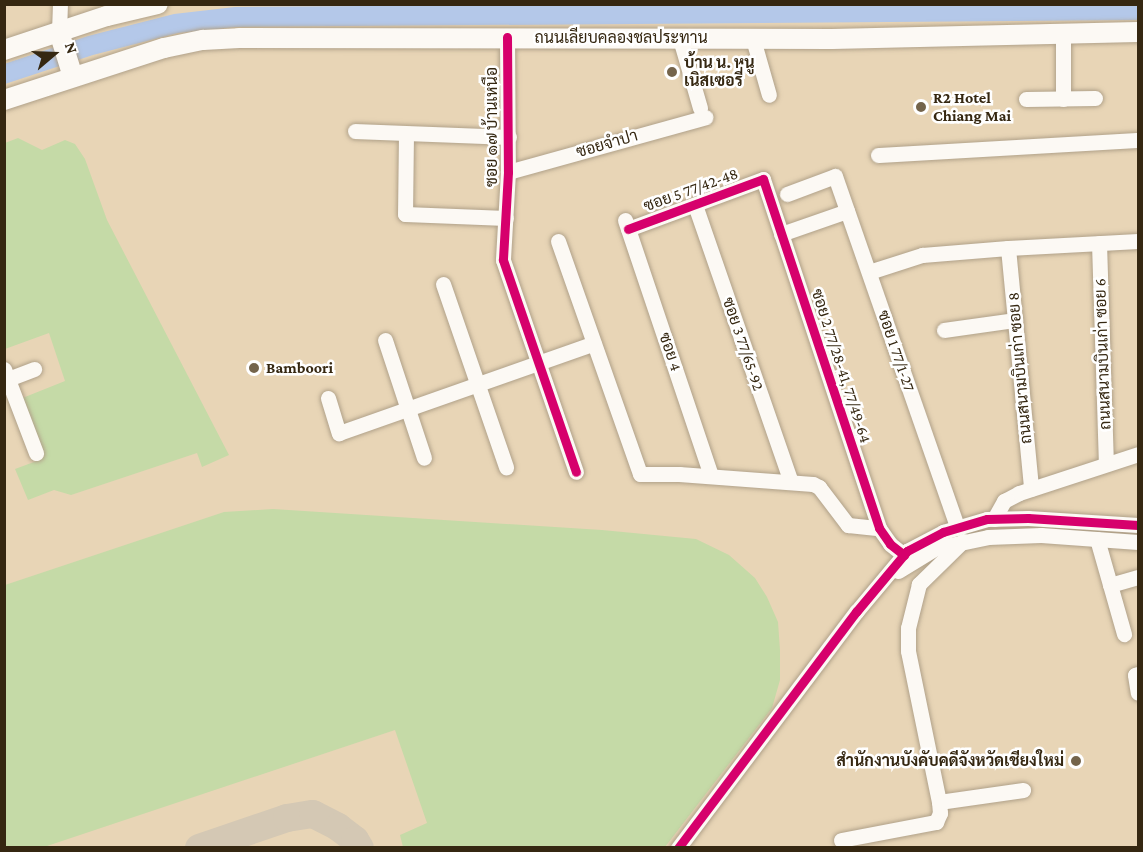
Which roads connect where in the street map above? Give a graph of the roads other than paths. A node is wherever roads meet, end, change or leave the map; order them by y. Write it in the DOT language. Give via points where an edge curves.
graph roads {
  1 [pos="60,4"];
  2 [pos="158,4"];
  3 [pos="1138,32"];
  4 [pos="1063,33"];
  5 [pos="61,36"];
  6 [pos="507,37"];
  7 [pos="680,39"];
  8 [pos="753,39"];
  9 [pos="4,50"];
  10 [pos="71,71"];
  11 [pos="769,95"];
  12 [pos="1095,98"];
  13 [pos="1026,99"];
  14 [pos="1063,99"];
  15 [pos="4,100"];
  16 [pos="355,131"];
  17 [pos="406,134"];
  18 [pos="509,137"];
  19 [pos="1138,140"];
  20 [pos="878,155"];
  21 [pos="508,172"];
  22 [pos="764,179"];
  23 [pos="787,194"];
  24 [pos="695,205"];
  25 [pos="848,211"];
  26 [pos="506,218"];
  27 [pos="626,224"];
  28 [pos="781,234"];
  29 [pos="558,241"];
  30 [pos="1138,241"];
  31 [pos="1099,243"];
  32 [pos="1008,248"];
  33 [pos="869,272"];
  34 [pos="443,284"];
  35 [pos="1015,320"];
  36 [pos="944,330"];
  37 [pos="385,340"];
  38 [pos="594,343"];
  39 [pos="539,363"];
  40 [pos="34,369"];
  41 [pos="6,374"];
  42 [pos="477,384"];
  43 [pos="328,398"];
  44 [pos="408,409"];
  45 [pos="36,453"];
  46 [pos="1138,454"];
  47 [pos="424,458"];
  48 [pos="1106,465"];
  49 [pos="506,467"];
  50 [pos="576,472"];
  51 [pos="711,476"];
  52 [pos="791,482"];
  53 [pos="1031,489"];
  54 [pos="990,519"];
  55 [pos="1138,525"];
  56 [pos="879,528"];
  57 [pos="960,534"];
  58 [pos="988,537"];
  59 [pos="1097,539"];
  60 [pos="1138,542"];
  61 [pos="904,555"];
  62 [pos="1138,577"];
  63 [pos="1110,585"];
  64 [pos="871,595"];
  65 [pos="1124,634"];
  66 [pos="1138,674"];
  67 [pos="1138,693"];
  68 [pos="1023,790"];
  69 [pos="939,802"];
  70 [pos="841,840"];
  71 [pos="678,848"];
  1 -- 5 [label="street"];
  2 -- 5 [label="main road" via="107,16"];
  3 -- 4 [label="main road, ถนนเลียบคลองชลประทาน"];
  4 -- 8 [label="main road, ถนนเลียบคลองชลประทาน"];
  4 -- 14 [label="street"];
  5 -- 9 [label="main road"];
  5 -- 10 [label="main road"];
  6 -- 7 [label="main road, ถนนเลียบคลองชลประทาน"];
  6 -- 10 [label="main road, ถนนเลียบคลองชลประทาน" via="203,40"];
  6 -- 18 [label="street, ซอย ๑๗ บ้านเหนือ"];
  7 -- 8 [label="main road, ถนนเลียบคลองชลประทาน"];
  7 -- 21 [label="street, ซอยจำปา" via="703,112"];
  8 -- 11 [label="street"];
  10 -- 15 [label="main road, ถนนเลียบคลองชลประทาน"];
  12 -- 14 [label="street"];
  13 -- 14 [label="street"];
  16 -- 17 [label="street"];
  17 -- 18 [label="street"];
  17 -- 26 [label="street" via="405,214"];
  18 -- 21 [label="street, ซอย ๑๗ บ้านเหนือ"];
  19 -- 20 [label="street"];
  21 -- 26 [label="street, ซอย ๑๗ บ้านเหนือ"];
  22 -- 24 [label="street, ซอย 5 77/42-48"];
  22 -- 28 [label="street, ซอย 2 77/28-41, 77/49-64"];
  23 -- 25 [label="street, ซอย 1 77/1-27" via="835,176"];
  24 -- 27 [label="street, ซอย 5 77/42-48"];
  24 -- 52 [label="street, ซอย 3 77/65-92"];
  25 -- 28 [label="street"];
  25 -- 33 [label="street, ซอย 1 77/1-27"];
  26 -- 39 [label="street, ซอย ๑๗ บ้านเหนือ" via="503,260"];
  27 -- 51 [label="street, ซอย 4"];
  28 -- 56 [label="street, ซอย 2 77/28-41, 77/49-64"];
  29 -- 38 [label="street"];
  30 -- 31 [label="street"];
  31 -- 32 [label="street"];
  31 -- 48 [label="street, ถนนสนามบินเก่า ซอย 6"];
  32 -- 33 [label="street" via="922,255"];
  32 -- 35 [label="street, ถนนสนามบินเก่า ซอย 8"];
  33 -- 57 [label="street, ซอย 1 77/1-27"];
  34 -- 42 [label="street"];
  35 -- 36 [label="street"];
  35 -- 53 [label="street, ถนนสนามบินเก่า ซอย 8"];
  37 -- 44 [label="street"];
  38 -- 39 [label="street"];
  38 -- 51 [label="street" via="640,474"];
  39 -- 42 [label="street"];
  39 -- 50 [label="street, ซอย ๑๗ บ้านเหนือ"];
  40 -- 41 [label="street"];
  41 -- 45 [label="street"];
  42 -- 44 [label="street"];
  42 -- 49 [label="street"];
  43 -- 44 [label="street" via="339,433"];
  44 -- 47 [label="street"];
  46 -- 48 [label="street"];
  48 -- 53 [label="street"];
  51 -- 52 [label="street"];
  52 -- 56 [label="street" via="819,487 848,525"];
  53 -- 54 [label="street" via="1005,501"];
  54 -- 55 [label="street"];
  54 -- 57 [label="street"];
  54 -- 58 [label="street"];
  56 -- 61 [label="street, ซอย 2 77/28-41, 77/49-64"];
  57 -- 58 [label="street"];
  57 -- 61 [label="street" via="923,541"];
  57 -- 64 [label="street" via="905,564"];
  57 -- 69 [label="street" via="919,584 908,628 908,651"];
  58 -- 59 [label="street"];
  59 -- 60 [label="street"];
  59 -- 63 [label="street"];
  61 -- 64 [label="street"];
  62 -- 63 [label="street"];
  63 -- 65 [label="street"];
  64 -- 71 [label="street"];
  66 -- 67 [label="street"];
  68 -- 69 [label="street"];
  69 -- 70 [label="street" via="936,822"];
}
